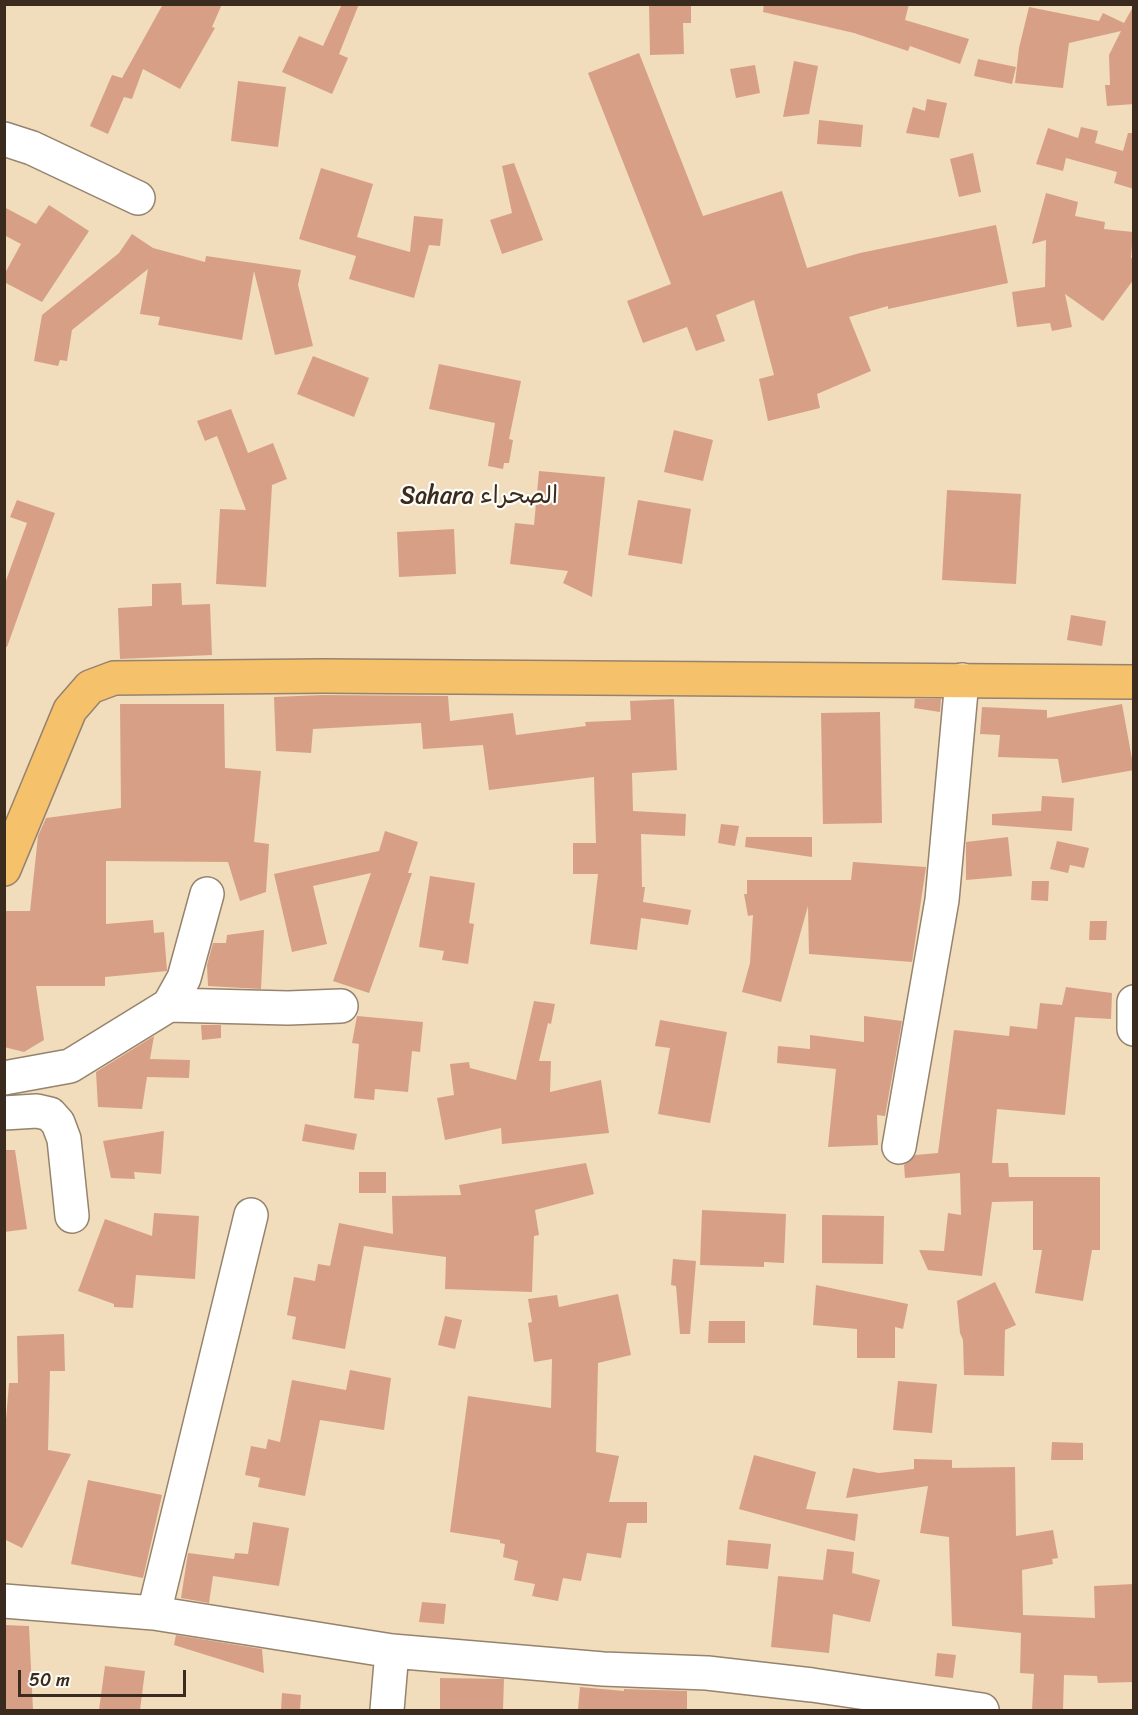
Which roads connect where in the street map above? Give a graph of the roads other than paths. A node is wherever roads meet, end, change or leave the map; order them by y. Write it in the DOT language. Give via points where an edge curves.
graph roads {
  1 [pos="4,139"];
  2 [pos="138,198"];
  3 [pos="962,680"];
  4 [pos="1134,682"];
  5 [pos="4,869"];
  6 [pos="207,894"];
  7 [pos="1134,1002"];
  8 [pos="169,1005"];
  9 [pos="341,1006"];
  10 [pos="1134,1029"];
  11 [pos="4,1077"];
  12 [pos="4,1113"];
  13 [pos="899,1147"];
  14 [pos="250,1215"];
  15 [pos="72,1216"];
  16 [pos="4,1600"];
  17 [pos="154,1613"];
  18 [pos="392,1651"];
  19 [pos="962,1709"];
  20 [pos="387,1710"];
  1 -- 2 [label="street" via="33,148"];
  3 -- 4 [label="main road"];
  3 -- 5 [label="main road" via="114,678 90,687 70,710"];
  3 -- 13 [label="street" via="942,900"];
  6 -- 8 [label="street" via="184,978"];
  7 -- 10 [label="street"];
  8 -- 9 [label="street"];
  8 -- 11 [label="street" via="70,1066"];
  12 -- 15 [label="street" via="37,1111 50,1114 58,1122 64,1139"];
  14 -- 17 [label="street"];
  16 -- 17 [label="street"];
  17 -- 18 [label="street"];
  18 -- 19 [label="street" via="603,1669 708,1673"];
  18 -- 20 [label="street"];
}
